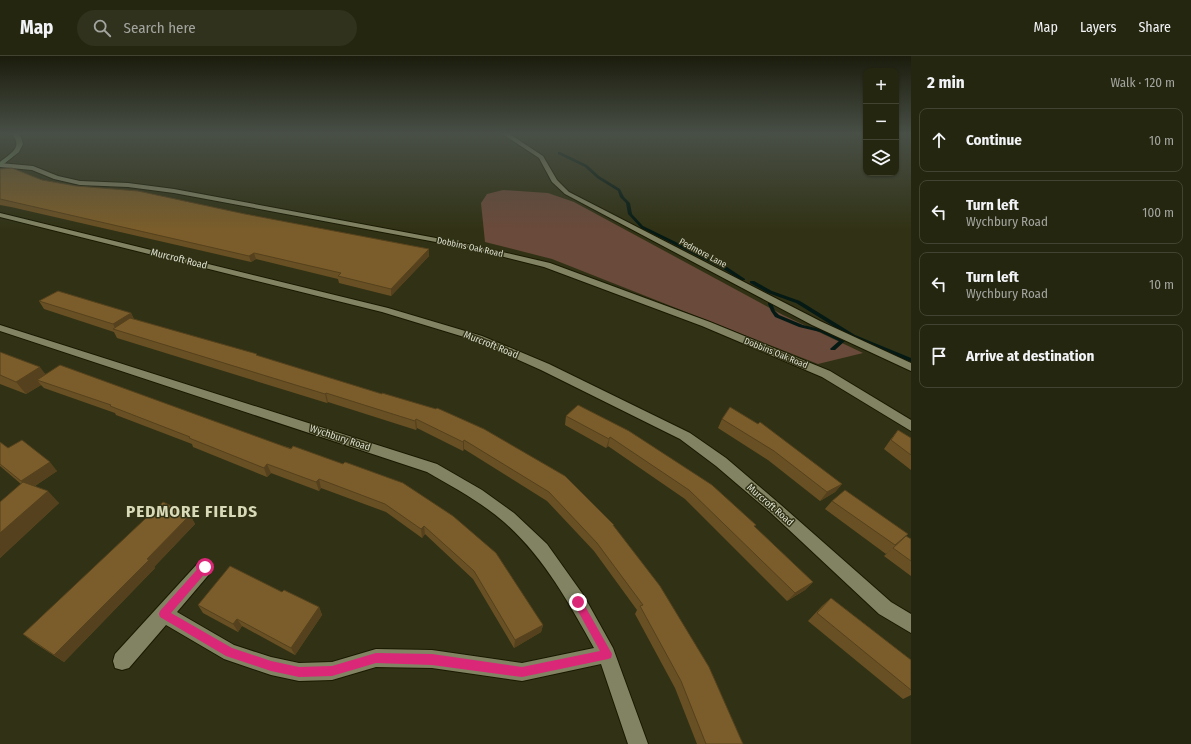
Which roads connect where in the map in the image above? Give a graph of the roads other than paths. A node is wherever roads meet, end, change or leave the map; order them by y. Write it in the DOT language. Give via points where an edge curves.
graph roads {
  1 [pos="1,165"];
  2 [pos="545,165"];
  3 [pos="0,215"];
  4 [pos="0,328"];
  5 [pos="911,367"];
  6 [pos="911,426"];
  7 [pos="205,567"];
  8 [pos="164,614"];
  9 [pos="911,624"];
  10 [pos="608,654"];
  11 [pos="122,661"];
  12 [pos="638,744"];
  1 -- 6 [label="street, Dobbins Oak Road" via="33,168 56,178 80,183 128,185 174,191 468,246 547,264 706,324 826,374"];
  2 -- 5 [label="street, Pedmore Lane" via="554,181 568,193 816,324"];
  3 -- 9 [label="street, Murcroft Road" via="385,310 478,338 545,367 646,416 691,441 721,462 884,608"];
  4 -- 10 [label="street, Wychbury Road" via="432,468 509,517 541,549 578,602"];
  7 -- 8 [label="street"];
  8 -- 10 [label="street" via="230,652 271,666 299,672 332,671 376,658 432,660 522,672"];
  8 -- 11 [label="street"];
  10 -- 12 [label="street, Wychbury Road"];
}
